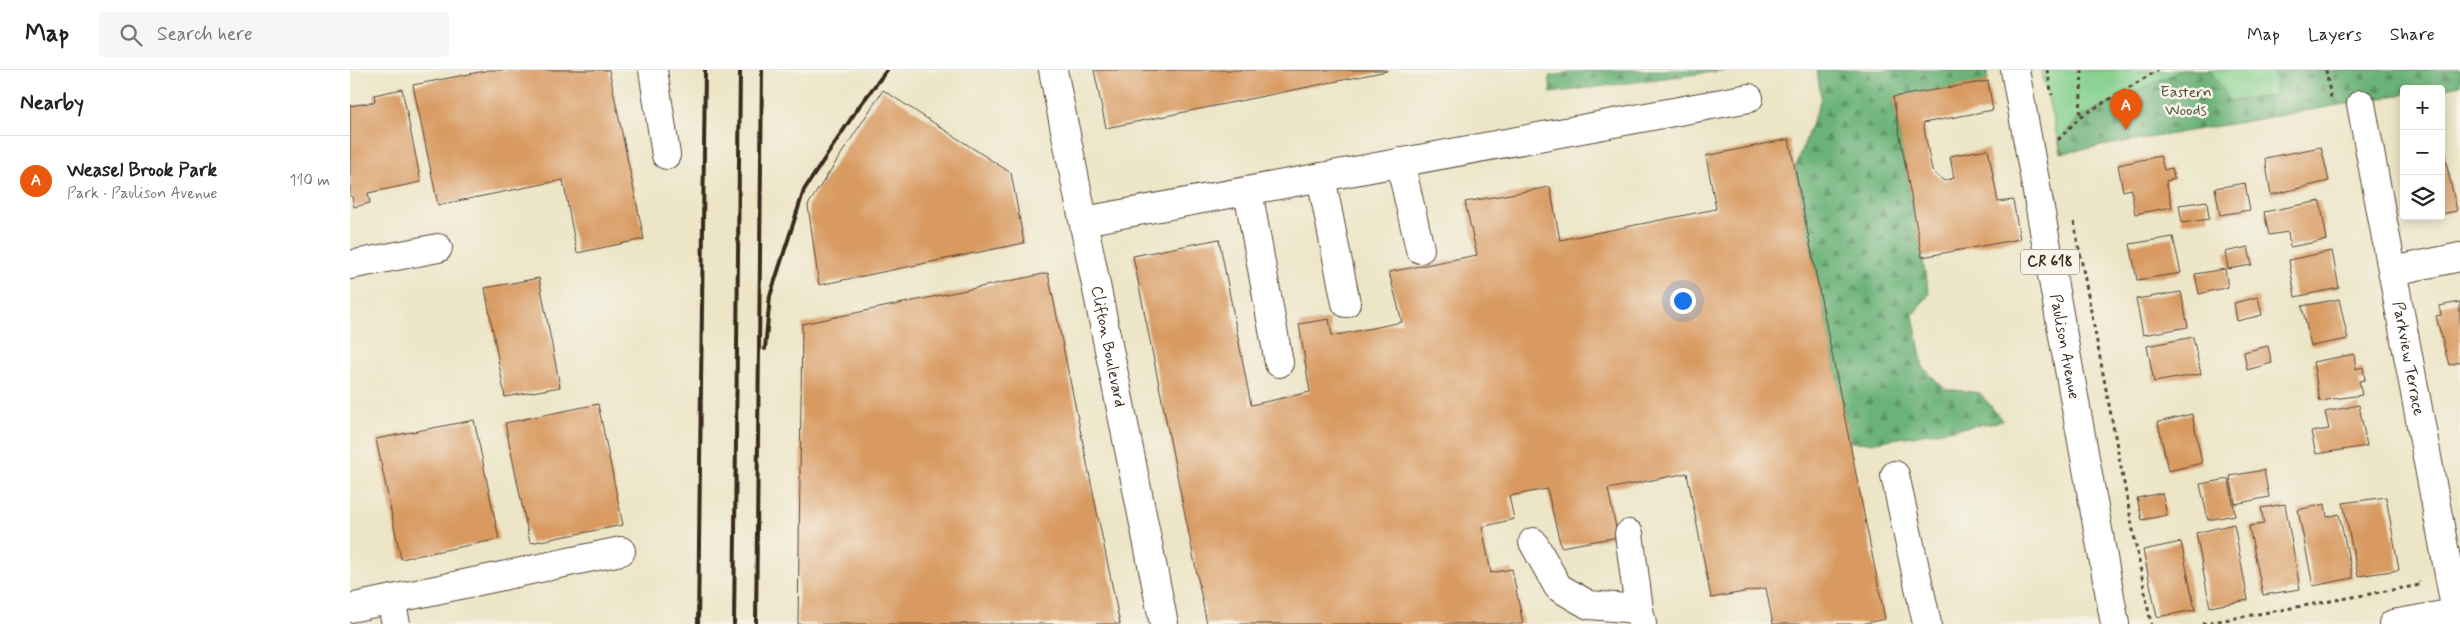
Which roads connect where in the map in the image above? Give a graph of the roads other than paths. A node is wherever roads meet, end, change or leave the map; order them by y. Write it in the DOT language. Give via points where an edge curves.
graph roads {
  1 [pos="653,70"];
  2 [pos="1053,70"];
  3 [pos="2015,70"];
  4 [pos="1749,98"];
  5 [pos="2361,104"];
  6 [pos="666,155"];
  7 [pos="1400,162"];
  8 [pos="1321,177"];
  9 [pos="1248,191"];
  10 [pos="1084,221"];
  11 [pos="438,248"];
  12 [pos="1420,249"];
  13 [pos="2460,257"];
  14 [pos="350,265"];
  15 [pos="2394,271"];
  16 [pos="1346,303"];
  17 [pos="1279,362"];
  18 [pos="1895,475"];
  19 [pos="1628,534"];
  20 [pos="1533,542"];
  21 [pos="621,551"];
  22 [pos="350,608"];
  23 [pos="394,612"];
  24 [pos="2458,612"];
  25 [pos="1640,616"];
  26 [pos="1164,624"];
  27 [pos="1927,624"];
  28 [pos="2115,624"];
  29 [pos="2393,624"];
  1 -- 6 [label="street"];
  2 -- 10 [label="street, Clifton Boulevard"];
  3 -- 28 [label="street, Paulison Avenue / CR 618"];
  4 -- 7 [label="street"];
  5 -- 15 [label="street, Parkview Terrace"];
  7 -- 8 [label="street"];
  7 -- 12 [label="street"];
  8 -- 9 [label="street"];
  8 -- 16 [label="street"];
  9 -- 10 [label="street"];
  9 -- 17 [label="street"];
  10 -- 26 [label="street, Clifton Boulevard"];
  11 -- 14 [label="street"];
  13 -- 15 [label="street"];
  15 -- 24 [label="street, Parkview Terrace"];
  18 -- 27 [label="street"];
  19 -- 25 [label="street"];
  20 -- 25 [label="street" via="1558,587 1589,605"];
  21 -- 23 [label="street"];
  22 -- 23 [label="street"];
  24 -- 29 [label="street"];
}
